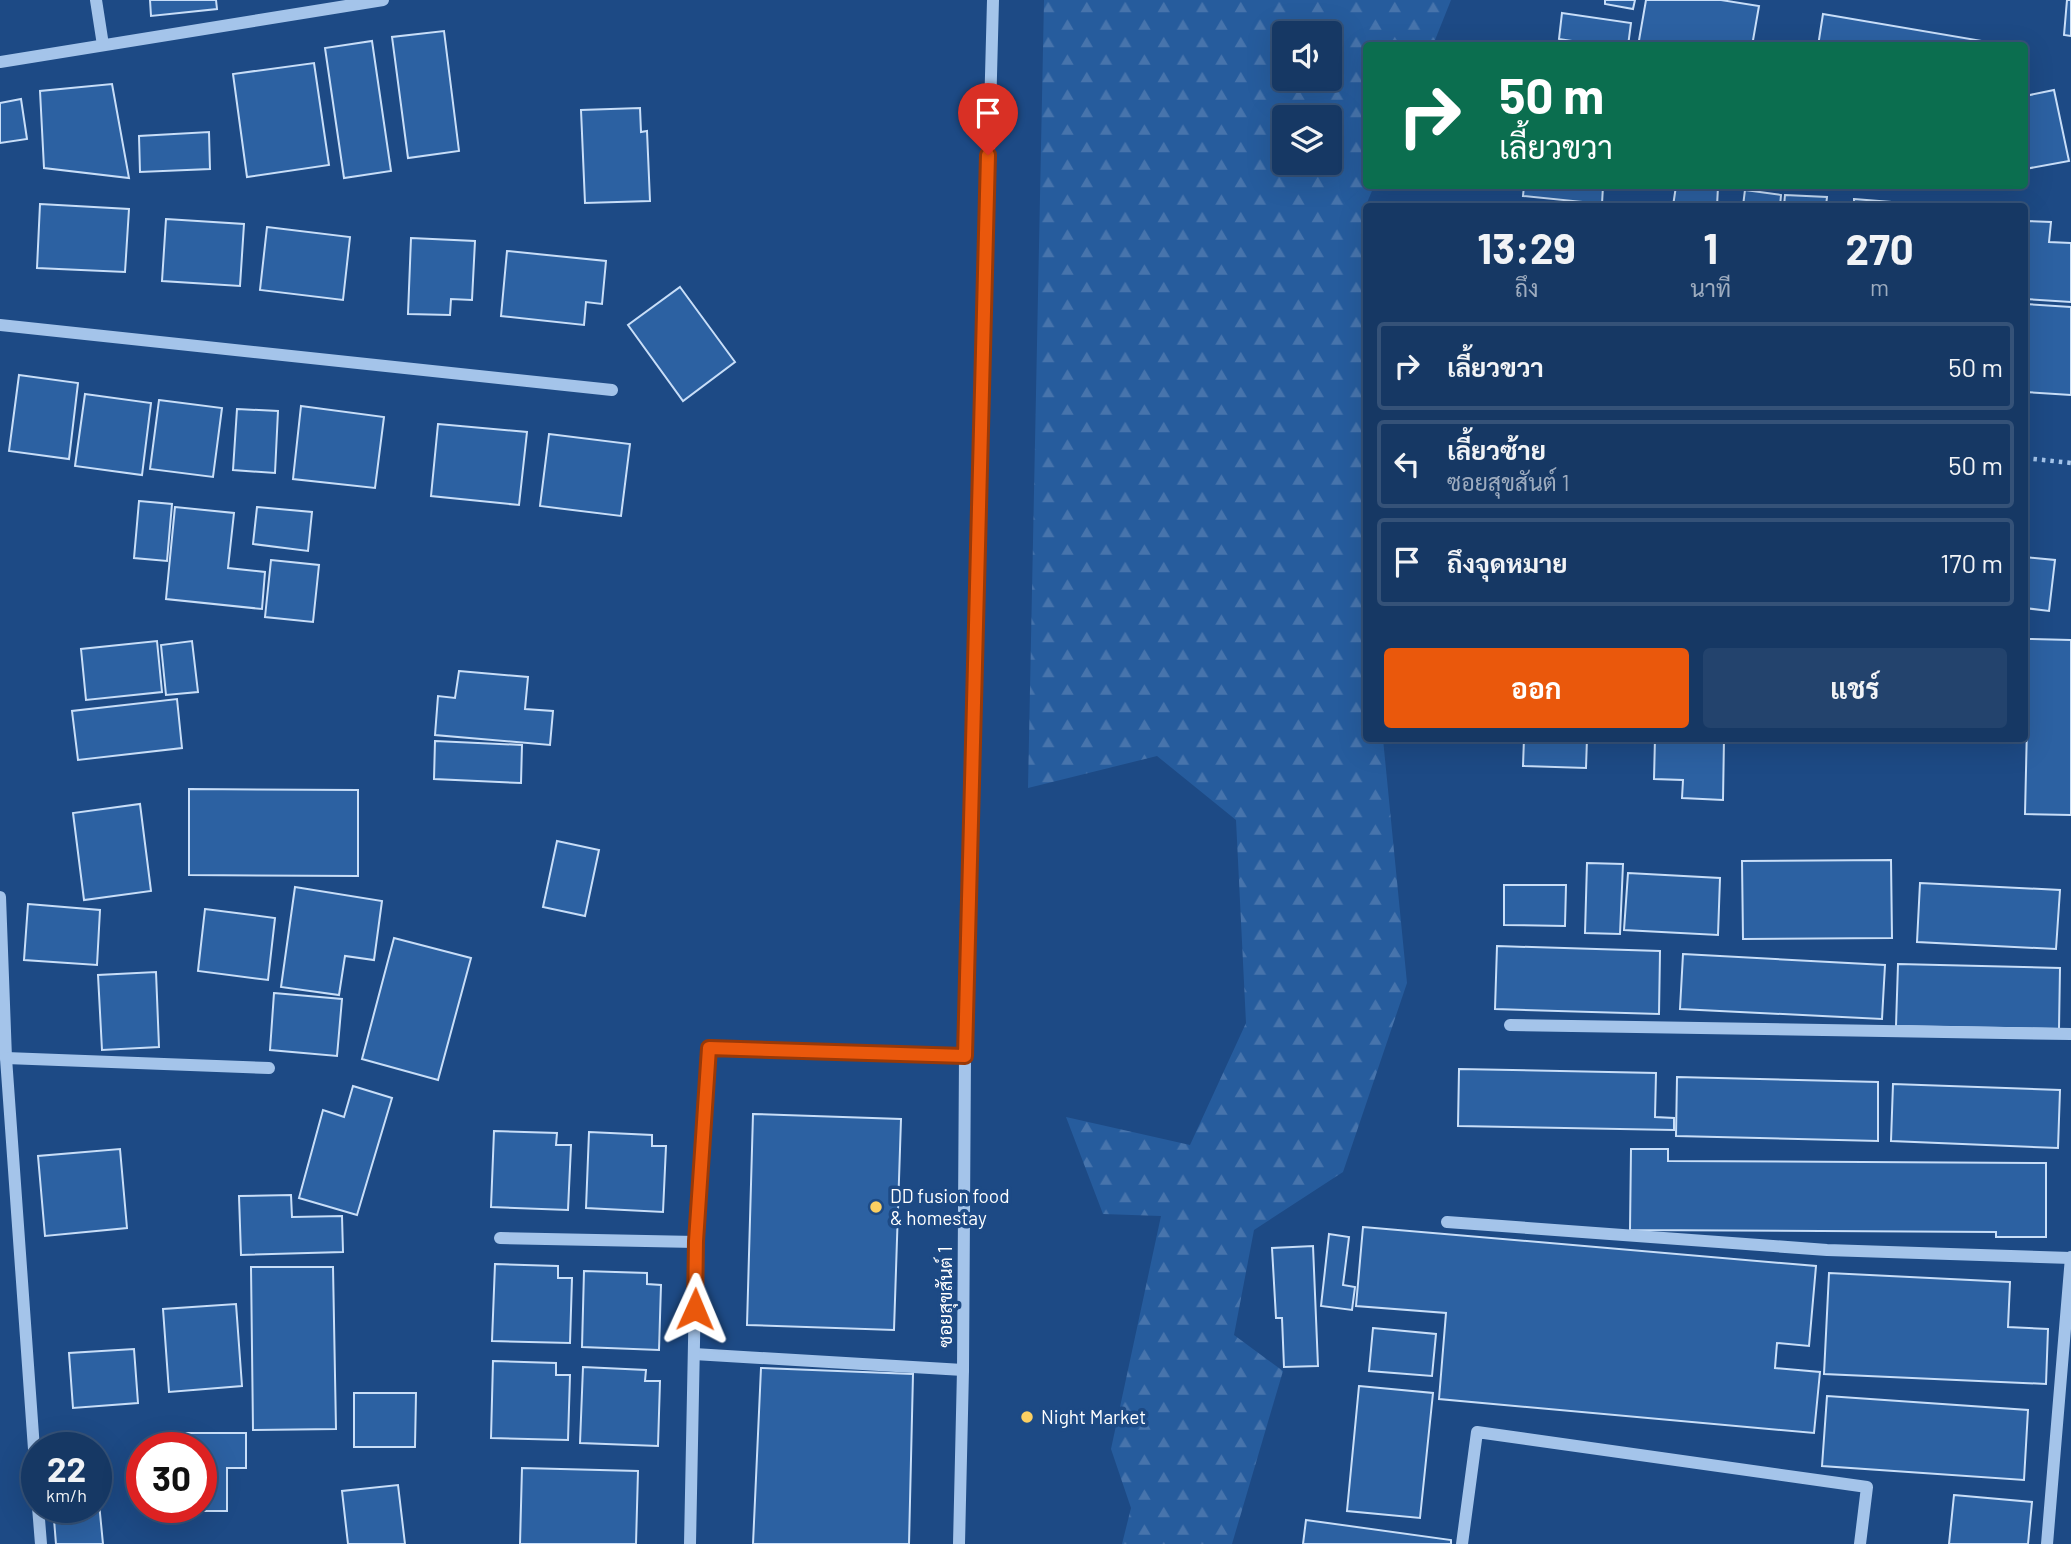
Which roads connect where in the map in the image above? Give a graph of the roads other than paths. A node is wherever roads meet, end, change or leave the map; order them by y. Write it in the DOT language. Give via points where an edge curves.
graph roads {
  1 [pos="96,0"];
  2 [pos="383,0"];
  3 [pos="993,0"];
  4 [pos="103,45"];
  5 [pos="0,62"];
  6 [pos="0,325"];
  7 [pos="612,390"];
  8 [pos="0,897"];
  9 [pos="1510,1025"];
  10 [pos="2071,1034"];
  11 [pos="965,1056"];
  12 [pos="6,1058"];
  13 [pos="269,1068"];
  14 [pos="1447,1222"];
  15 [pos="500,1238"];
  16 [pos="696,1241"];
  17 [pos="2071,1258"];
  18 [pos="694,1354"];
  19 [pos="964,1370"];
  20 [pos="33,1432"];
  21 [pos="39,1523"];
  22 [pos="41,1544"];
  23 [pos="690,1544"];
  24 [pos="959,1544"];
  25 [pos="1462,1544"];
  26 [pos="1860,1544"];
  27 [pos="2047,1544"];
  1 -- 4 [label="street"];
  2 -- 4 [label="street"];
  3 -- 11 [label="street, ซอยสุขสันต์ 1"];
  4 -- 5 [label="street"];
  6 -- 7 [label="street"];
  8 -- 12 [label="street"];
  9 -- 10 [label="street"];
  11 -- 16 [label="street" via="709,1048"];
  11 -- 19 [label="street, ซอยสุขสันต์ 1"];
  12 -- 13 [label="street"];
  12 -- 20 [label="street"];
  14 -- 17 [label="street" via="1827,1250"];
  15 -- 16 [label="street"];
  16 -- 18 [label="street"];
  17 -- 27 [label="street"];
  18 -- 19 [label="street"];
  18 -- 23 [label="street"];
  19 -- 24 [label="street, ซอยสุขสันต์ 1"];
  21 -- 22 [label="street"];
  25 -- 26 [label="street" via="1477,1432 1867,1487"];
}
